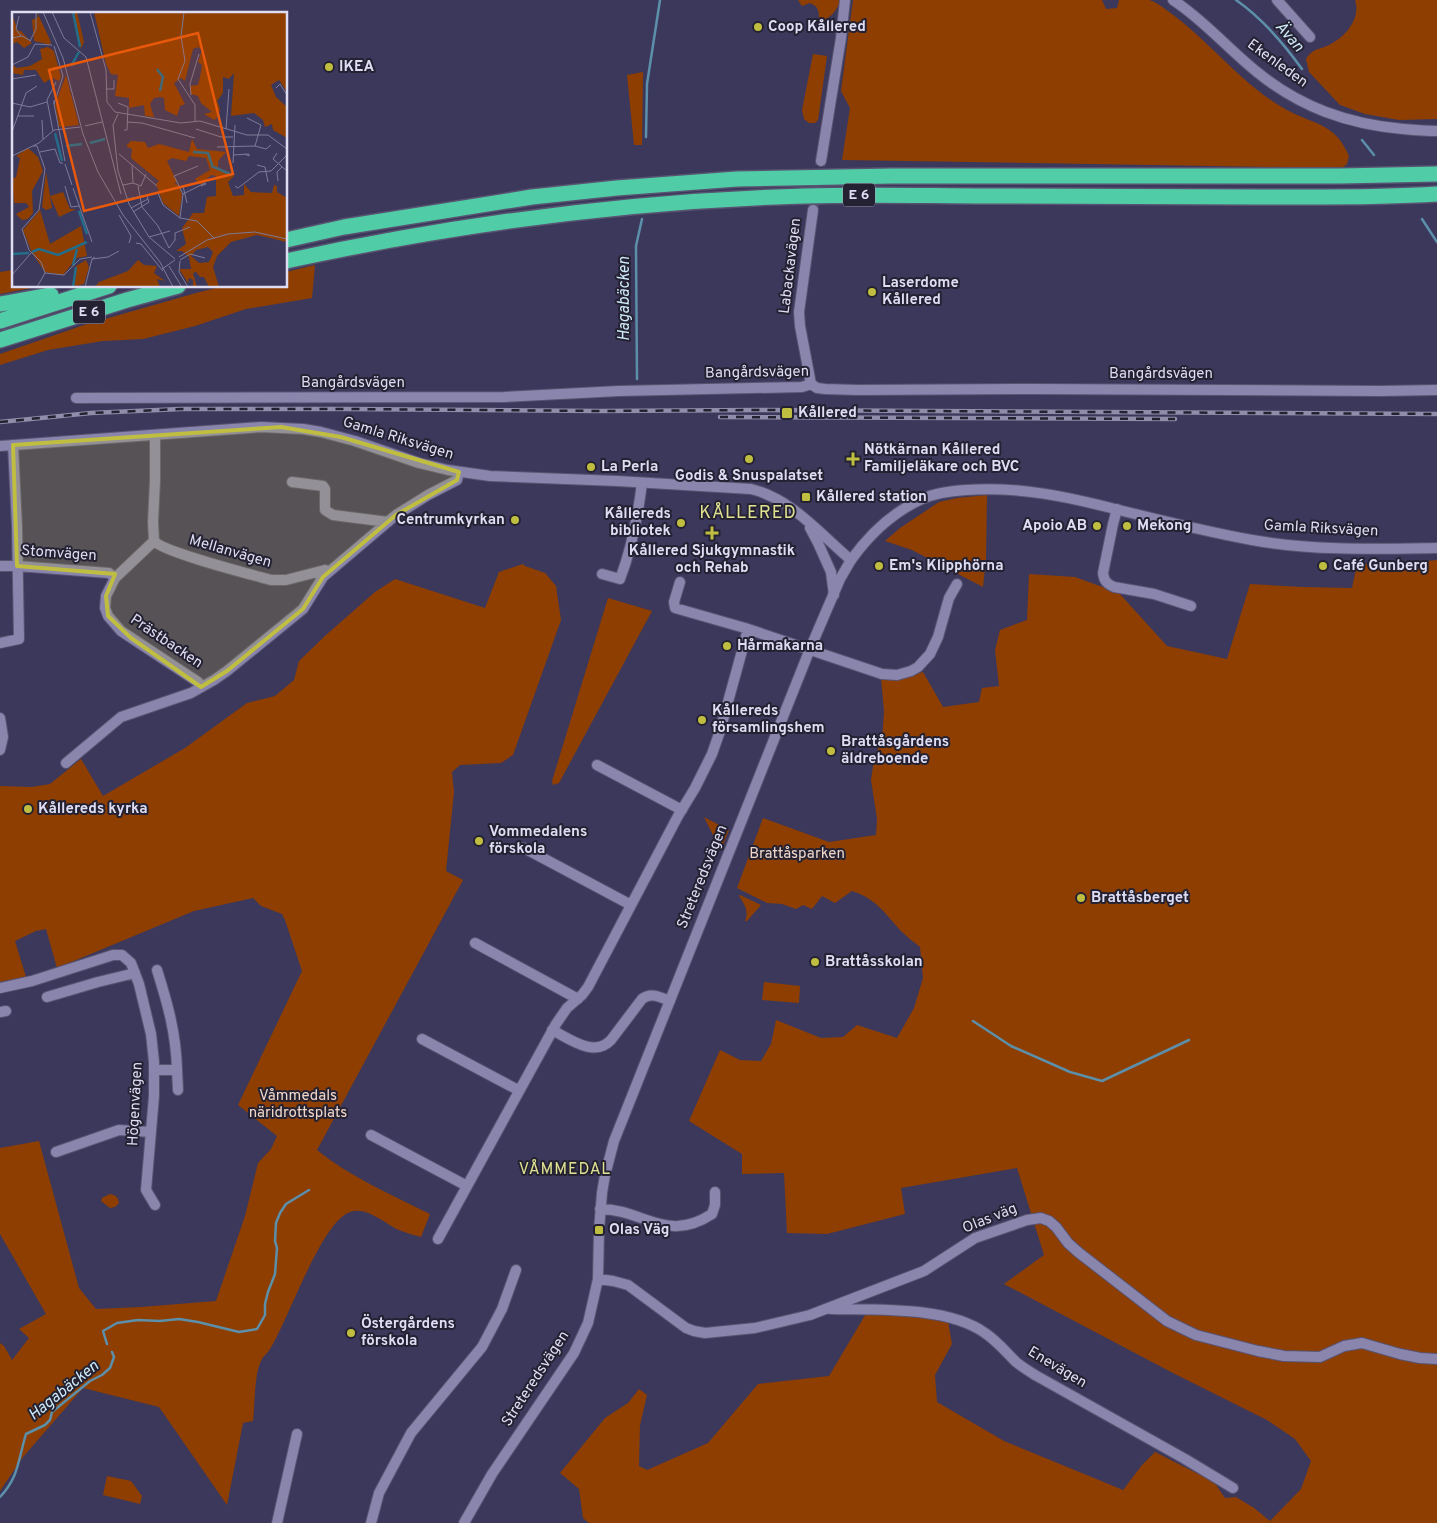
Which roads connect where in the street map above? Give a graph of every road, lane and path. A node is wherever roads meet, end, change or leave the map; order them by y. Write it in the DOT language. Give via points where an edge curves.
graph roads {
  1 [pos="845,0"];
  2 [pos="1173,0"];
  3 [pos="1277,0"];
  4 [pos="1310,37"];
  5 [pos="1437,131"];
  6 [pos="821,161"];
  7 [pos="1437,174"];
  8 [pos="1437,194"];
  9 [pos="813,210"];
  10 [pos="288,240"];
  11 [pos="288,261"];
  12 [pos="89,288"];
  13 [pos="103,288"];
  14 [pos="171,288"];
  15 [pos="0,304"];
  16 [pos="0,320"];
  17 [pos="0,340"];
  18 [pos="811,384"];
  19 [pos="1437,390"];
  20 [pos="76,398"];
  21 [pos="155,435"];
  22 [pos="13,445"];
  23 [pos="0,446"];
  24 [pos="459,472"];
  25 [pos="292,482"];
  26 [pos="642,483"];
  27 [pos="1118,509"];
  28 [pos="388,522"];
  29 [pos="807,522"];
  30 [pos="154,541"];
  31 [pos="1437,548"];
  32 [pos="851,560"];
  33 [pos="0,566"];
  34 [pos="17,566"];
  35 [pos="328,572"];
  36 [pos="602,574"];
  37 [pos="115,578"];
  38 [pos="680,582"];
  39 [pos="957,584"];
  40 [pos="834,595"];
  41 [pos="1191,606"];
  42 [pos="748,629"];
  43 [pos="0,643"];
  44 [pos="810,649"];
  45 [pos="201,687"];
  46 [pos="0,718"];
  47 [pos="0,750"];
  48 [pos="66,763"];
  49 [pos="597,765"];
  50 [pos="682,810"];
  51 [pos="524,848"];
  52 [pos="631,905"];
  53 [pos="475,943"];
  54 [pos="157,970"];
  55 [pos="135,973"];
  56 [pos="0,988"];
  57 [pos="47,997"];
  58 [pos="578,999"];
  59 [pos="670,1001"];
  60 [pos="552,1030"];
  61 [pos="422,1039"];
  62 [pos="154,1070"];
  63 [pos="178,1070"];
  64 [pos="178,1090"];
  65 [pos="518,1090"];
  66 [pos="151,1132"];
  67 [pos="371,1135"];
  68 [pos="56,1152"];
  69 [pos="467,1186"];
  70 [pos="715,1192"];
  71 [pos="155,1205"];
  72 [pos="600,1209"];
  73 [pos="438,1239"];
  74 [pos="516,1270"];
  75 [pos="598,1280"];
  76 [pos="826,1309"];
  77 [pos="1437,1359"];
  78 [pos="297,1434"];
  79 [pos="1233,1488"];
  80 [pos="277,1523"];
  81 [pos="371,1523"];
  82 [pos="464,1523"];
  1 -- 6 [label="street"];
  2 -- 5 [label="street, Ekenleden" via="1257,72 1309,105 1374,125"];
  3 -- 4 [label="street"];
  7 -- 10 [label="highway, E 6" via="737,179 532,197"];
  8 -- 11 [label="highway, E 6" via="1341,197 890,195 735,199 534,217"];
  9 -- 18 [label="street, Labackavägen" via="799,312"];
  12 -- 15 [label="highway"];
  13 -- 16 [label="highway, E 6"];
  14 -- 17 [label="highway, E 6"];
  18 -- 19 [label="street, Bangårdsvägen" via="816,388 858,390"];
  18 -- 20 [label="street, Bangårdsvägen" via="802,387 504,397"];
  21 -- 22 [label="street, Gamla Riksvägen"];
  21 -- 24 [label="street, Gamla Riksvägen" via="261,427 303,429 341,436 419,463"];
  21 -- 30 [label="street"];
  22 -- 23 [label="street, Gamla Riksvägen"];
  22 -- 34 [label="street"];
  24 -- 26 [label="street, Gamla Riksvägen"];
  24 -- 28 [label="street" via="457,480 407,507"];
  25 -- 28 [label="street" via="323,486 325,510 333,515"];
  26 -- 29 [label="street, Gamla Riksvägen" via="757,490 790,506"];
  26 -- 36 [label="street" via="638,515 620,579"];
  27 -- 31 [label="street, Gamla Riksvägen" via="1267,543 1307,547"];
  27 -- 32 [label="street, Gamla Riksvägen" via="1009,489 939,494 921,499 892,517 874,532"];
  27 -- 41 [label="street" via="1104,580 1114,587 1154,594"];
  28 -- 35 [label="street"];
  29 -- 32 [label="street, Gamla Riksvägen"];
  29 -- 40 [label="street, Gamla Riksvägen" via="831,572"];
  30 -- 35 [label="street, Mellanvägen" via="179,553 271,580 286,580 324,570"];
  30 -- 37 [label="street, Prästbacken"];
  32 -- 40 [label="street, Streteredsvägen"];
  33 -- 34 [label="street, Stomvägen"];
  34 -- 37 [label="street, Stomvägen" via="109,573"];
  34 -- 43 [label="street" via="19,639"];
  35 -- 45 [label="street" via="303,609 227,671"];
  37 -- 45 [label="street, Prästbacken" via="106,596 108,616 131,638"];
  38 -- 42 [label="street" via="675,608"];
  39 -- 44 [label="street" via="948,598 930,654 911,671 897,675 882,674"];
  40 -- 44 [label="street, Streteredsvägen"];
  42 -- 44 [label="street"];
  42 -- 50 [label="street" via="712,754"];
  44 -- 59 [label="street, Streteredsvägen"];
  45 -- 48 [label="street" via="121,717"];
  46 -- 47 [label="street" via="3,737"];
  49 -- 50 [label="street"];
  50 -- 52 [label="street"];
  51 -- 52 [label="street"];
  52 -- 58 [label="street"];
  53 -- 58 [label="street"];
  54 -- 63 [label="street" via="170,1008"];
  55 -- 56 [label="street, Högenvägen" via="122,954 113,954 32,981"];
  55 -- 57 [label="street"];
  55 -- 62 [label="street, Högenvägen" via="152,1034"];
  58 -- 60 [label="street" via="567,1008"];
  59 -- 60 [label="street" via="647,995 611,1040 598,1048 582,1045"];
  59 -- 72 [label="street, Streteredsvägen" via="614,1141"];
  60 -- 65 [label="street"];
  61 -- 65 [label="street"];
  62 -- 63 [label="street"];
  62 -- 66 [label="street, Högenvägen"];
  63 -- 64 [label="street"];
  65 -- 69 [label="street"];
  66 -- 68 [label="street" via="119,1130"];
  66 -- 71 [label="street, Högenvägen" via="146,1190"];
  67 -- 69 [label="street"];
  69 -- 73 [label="street"];
  70 -- 72 [label="street" via="716,1205 712,1214 682,1226 662,1225 614,1210"];
  72 -- 75 [label="street, Streteredsvägen"];
  74 -- 81 [label="street" via="502,1309 482,1347 411,1433 379,1492"];
  75 -- 76 [label="street, Olas väg" via="628,1285 686,1328 705,1333 755,1328"];
  75 -- 82 [label="street, Streteredsvägen" via="588,1324 574,1353 492,1474"];
  76 -- 77 [label="street, Olas väg" via="924,1271 975,1238 1041,1218 1049,1221 1078,1252 1151,1309 1196,1335 1284,1356 1320,1357 1344,1346 1362,1343 1400,1354"];
  76 -- 79 [label="street, Enevägen" via="931,1314 968,1324 984,1332 1035,1375"];
  78 -- 80 [label="street"];
}
